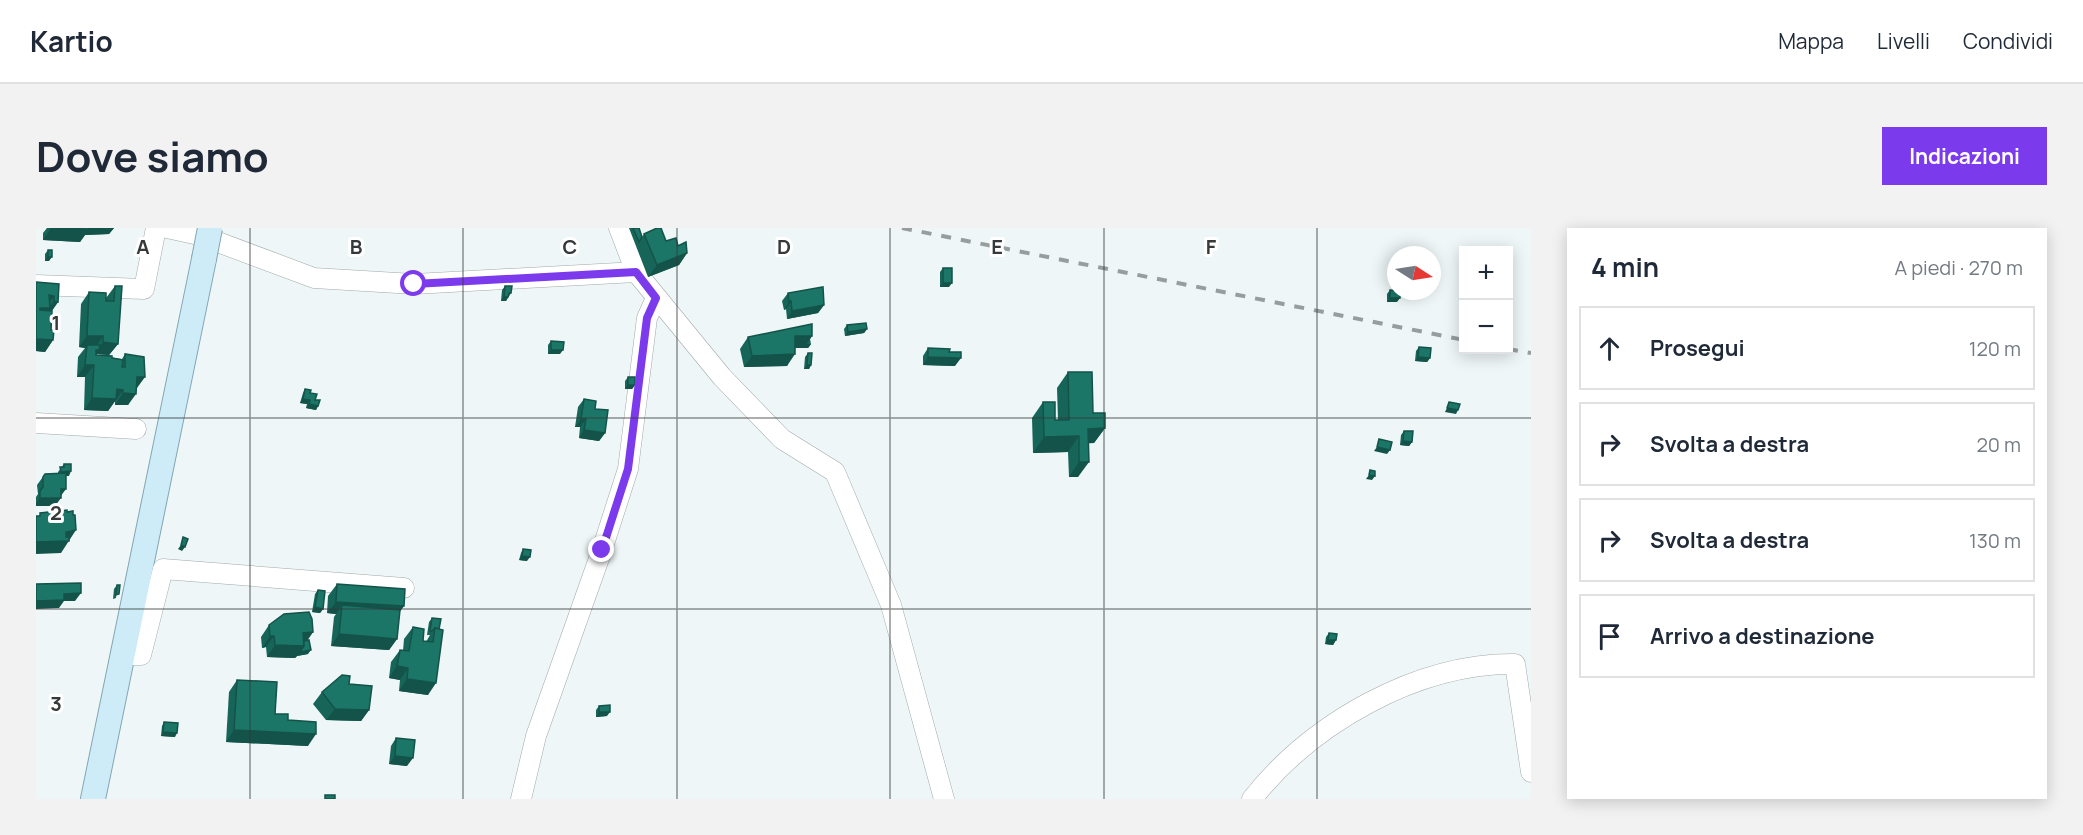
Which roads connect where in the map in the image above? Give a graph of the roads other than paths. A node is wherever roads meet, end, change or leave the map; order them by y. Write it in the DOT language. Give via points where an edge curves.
graph roads {
  1 [pos="156,228"];
  2 [pos="167,228"];
  3 [pos="210,228"];
  4 [pos="619,228"];
  5 [pos="636,272"];
  6 [pos="36,285"];
  7 [pos="656,298"];
  8 [pos="36,423"];
  9 [pos="136,429"];
  10 [pos="404,588"];
  11 [pos="122,655"];
  12 [pos="1531,772"];
  13 [pos="93,799"];
  14 [pos="522,799"];
  15 [pos="944,799"];
  16 [pos="1252,799"];
  1 -- 6 [label="street" via="144,289"];
  2 -- 5 [label="street" via="199,235 314,278 414,284"];
  3 -- 11 [label="main road, bridge"];
  4 -- 5 [label="street"];
  5 -- 7 [label="street"];
  7 -- 14 [label="street" via="647,318 628,469 536,736"];
  7 -- 15 [label="street" via="722,377 782,439 835,472 891,605"];
  8 -- 9 [label="street"];
  10 -- 11 [label="street" via="163,569 141,655"];
  11 -- 13 [label="main road"];
  12 -- 16 [label="street" via="1515,664 1492,664 1468,667 1406,686 1352,711 1270,775"];
}
